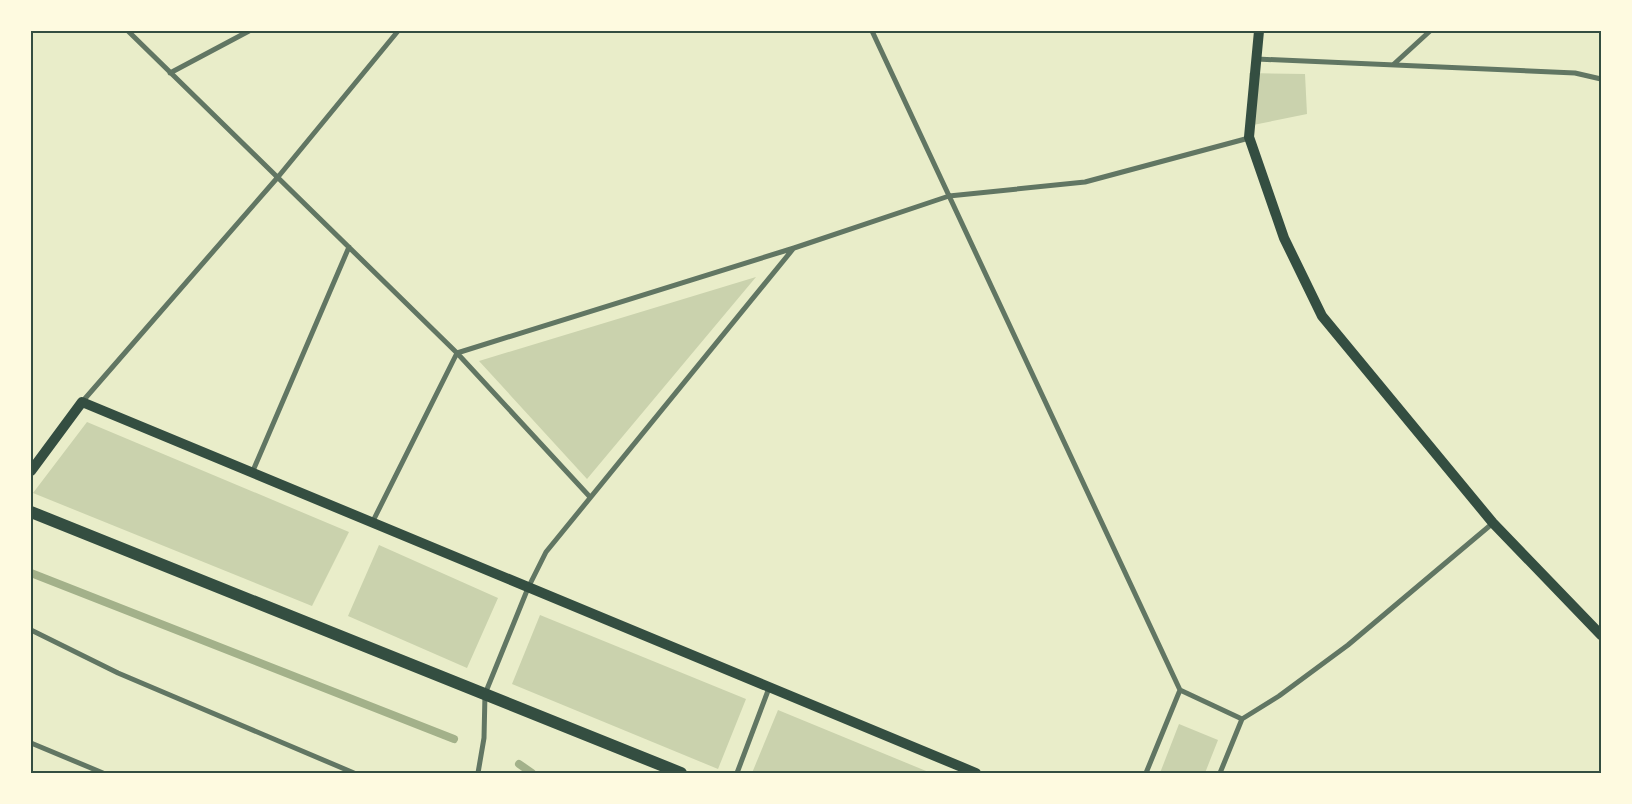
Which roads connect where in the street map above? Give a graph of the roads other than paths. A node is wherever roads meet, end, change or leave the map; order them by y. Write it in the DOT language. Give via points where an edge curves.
graph roads {
  1 [pos="128,31"];
  2 [pos="249,31"];
  3 [pos="398,31"];
  4 [pos="872,31"];
  5 [pos="1259,31"];
  6 [pos="1430,31"];
  7 [pos="1257,59"];
  8 [pos="1394,64"];
  9 [pos="170,72"];
  10 [pos="1601,80"];
  11 [pos="1249,138"];
  12 [pos="278,177"];
  13 [pos="949,196"];
  14 [pos="349,247"];
  15 [pos="794,248"];
  16 [pos="457,353"];
  17 [pos="82,402"];
  18 [pos="31,471"];
  19 [pos="252,473"];
  20 [pos="590,497"];
  21 [pos="31,512"];
  22 [pos="372,522"];
  23 [pos="1493,523"];
  24 [pos="528,588"];
  25 [pos="31,630"];
  26 [pos="1601,635"];
  27 [pos="770,688"];
  28 [pos="1180,690"];
  29 [pos="485,694"];
  30 [pos="1242,719"];
  31 [pos="31,743"];
  32 [pos="103,773"];
  33 [pos="354,773"];
  34 [pos="478,773"];
  35 [pos="681,773"];
  36 [pos="737,773"];
  37 [pos="976,773"];
  38 [pos="1146,773"];
  39 [pos="1220,773"];
  1 -- 9 [label="street"];
  2 -- 9 [label="street"];
  3 -- 12 [label="street"];
  4 -- 13 [label="street"];
  5 -- 7 [label="main road"];
  6 -- 8 [label="street"];
  7 -- 8 [label="street"];
  7 -- 11 [label="main road"];
  8 -- 10 [label="street" via="1576,73"];
  9 -- 12 [label="street"];
  11 -- 13 [label="street" via="1085,182"];
  11 -- 23 [label="main road" via="1284,238 1322,316"];
  12 -- 14 [label="street"];
  12 -- 17 [label="street"];
  13 -- 15 [label="street"];
  13 -- 28 [label="street"];
  14 -- 16 [label="street"];
  14 -- 19 [label="street"];
  15 -- 16 [label="street"];
  15 -- 20 [label="street"];
  16 -- 20 [label="street"];
  16 -- 22 [label="street"];
  17 -- 18 [label="main road"];
  17 -- 19 [label="main road"];
  19 -- 22 [label="main road"];
  20 -- 24 [label="street" via="546,552"];
  21 -- 29 [label="main road"];
  22 -- 24 [label="main road"];
  23 -- 26 [label="main road"];
  23 -- 30 [label="street" via="1348,645"];
  24 -- 27 [label="main road"];
  24 -- 29 [label="street"];
  25 -- 33 [label="street" via="118,673"];
  27 -- 36 [label="street"];
  27 -- 37 [label="main road"];
  28 -- 30 [label="street"];
  28 -- 38 [label="street"];
  29 -- 34 [label="street" via="484,738"];
  29 -- 35 [label="main road"];
  30 -- 39 [label="street"];
  31 -- 32 [label="street"];
}
